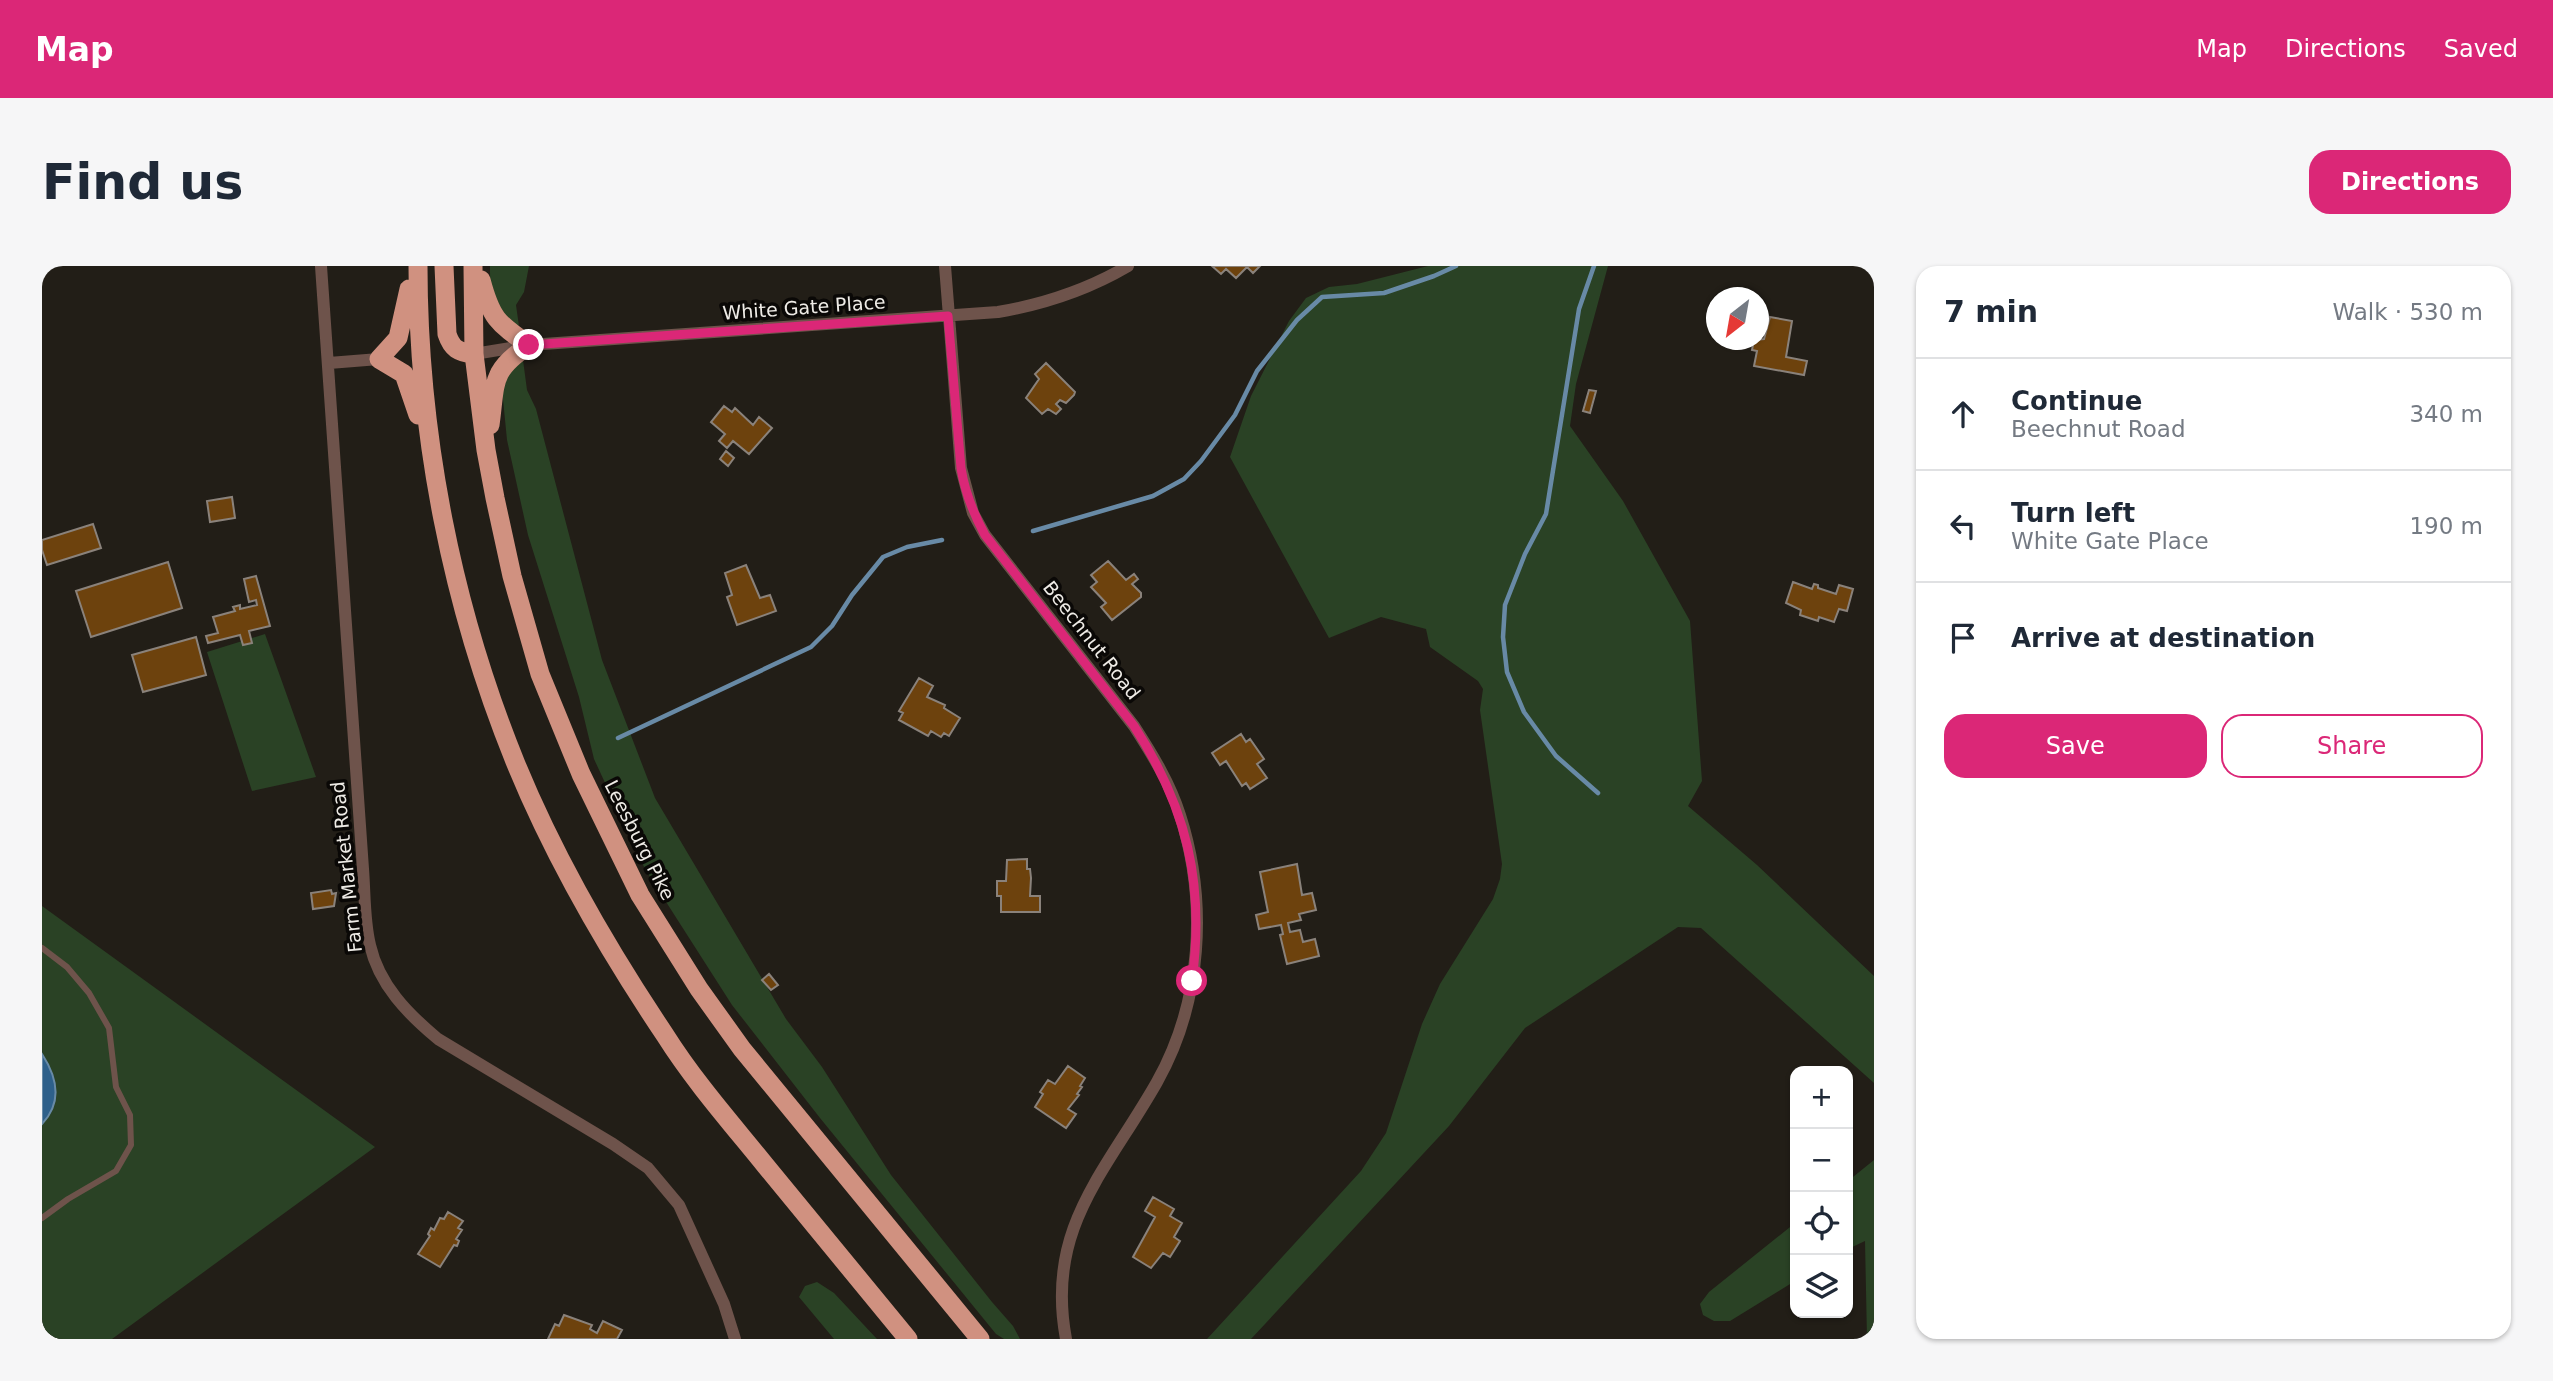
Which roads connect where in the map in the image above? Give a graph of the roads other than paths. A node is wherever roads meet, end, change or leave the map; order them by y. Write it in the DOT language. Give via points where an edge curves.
graph roads {
  1 [pos="321,266"];
  2 [pos="416,266"];
  3 [pos="444,266"];
  4 [pos="475,266"];
  5 [pos="945,266"];
  6 [pos="1128,266"];
  7 [pos="948,316"];
  8 [pos="529,345"];
  9 [pos="474,354"];
  10 [pos="379,359"];
  11 [pos="328,363"];
  12 [pos="486,450"];
  13 [pos="432,459"];
  14 [pos="42,948"];
  15 [pos="42,1218"];
  16 [pos="735,1339"];
  17 [pos="908,1339"];
  18 [pos="980,1339"];
  19 [pos="1066,1339"];
  1 -- 11 [label="street, Farm Market Road"];
  2 -- 10 [label="highway" via="398,338"];
  2 -- 13 [label="highway"];
  3 -- 9 [label="highway" via="450,344 456,351"];
  4 -- 8 [label="highway" via="492,314"];
  4 -- 9 [label="highway, Leesburg Pike"];
  5 -- 7 [label="street, Beechnut Road"];
  6 -- 7 [label="street, White Gate Place" via="1054,300 999,312"];
  7 -- 8 [label="street, White Gate Place"];
  7 -- 19 [label="street, Beechnut Road" via="961,468 973,513 985,535 1153,755 1180,814 1195,882 1197,946 1184,1015 1158,1080 1084,1202 1069,1236 1060,1289"];
  8 -- 9 [label="street, White Gate Place"];
  8 -- 12 [label="highway" via="502,366 497,377"];
  9 -- 12 [label="highway, Leesburg Pike"];
  10 -- 11 [label="street"];
  10 -- 13 [label="highway" via="404,374"];
  11 -- 16 [label="street, Farm Market Road" via="363,869 376,963 401,1004 438,1039 648,1168 679,1205"];
  12 -- 18 [label="highway, Leesburg Pike" via="512,576 540,674 580,774 640,895 742,1049"];
  13 -- 17 [label="highway" via="477,655 516,764 562,863 666,1038"];
  14 -- 15 [label="lane" via="67,967 89,993 109,1028 117,1087 130,1115 131,1145 116,1171"];
}
